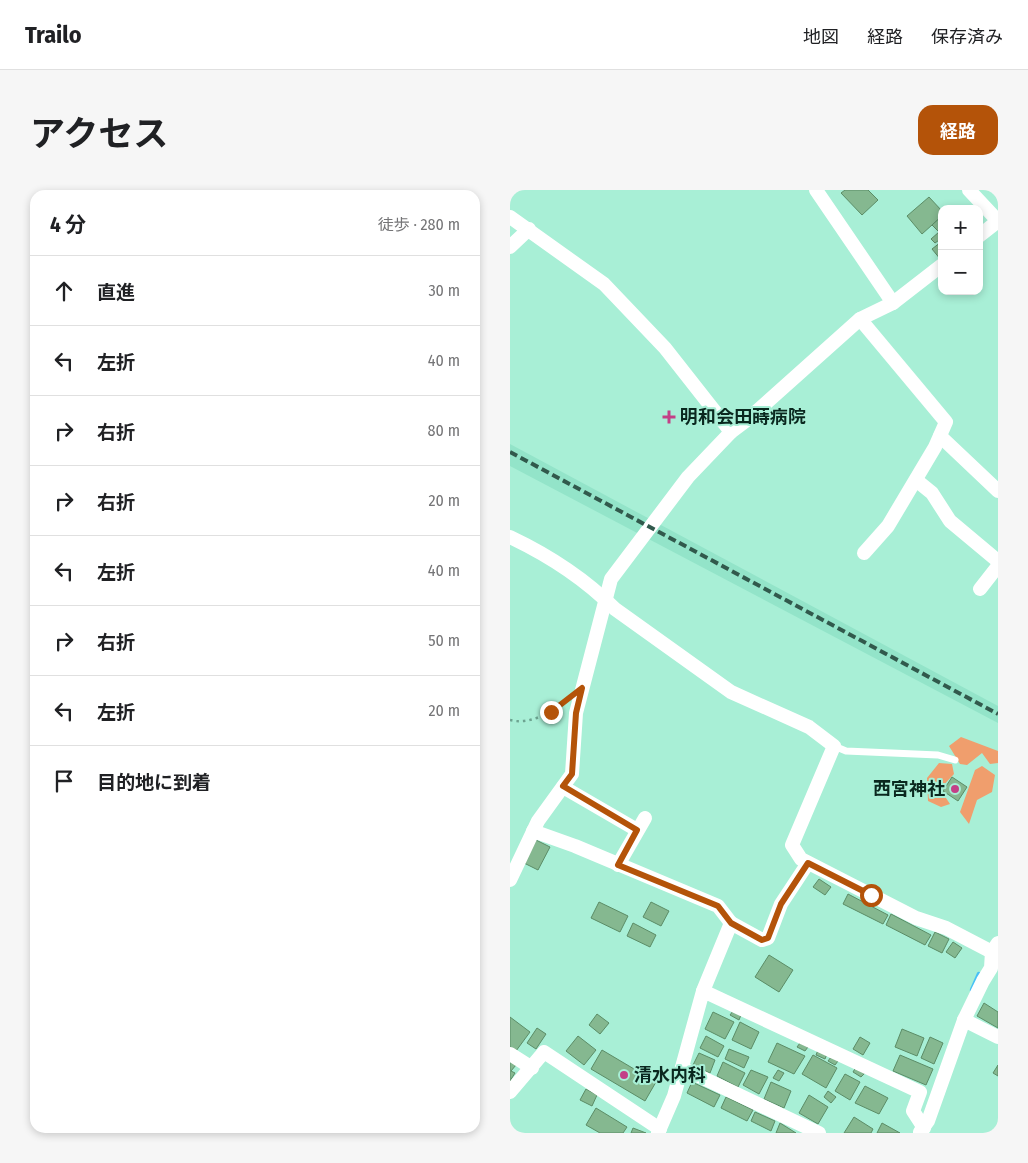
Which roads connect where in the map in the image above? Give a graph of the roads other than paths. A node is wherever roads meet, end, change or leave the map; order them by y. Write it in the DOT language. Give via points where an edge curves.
graph roads {
  1 [pos="816,190"];
  2 [pos="969,190"];
  3 [pos="510,216"];
  4 [pos="998,221"];
  5 [pos="529,229"];
  6 [pos="983,233"];
  7 [pos="510,247"];
  8 [pos="938,269"];
  9 [pos="894,303"];
  10 [pos="860,319"];
  11 [pos="731,432"];
  12 [pos="940,436"];
  13 [pos="916,480"];
  14 [pos="998,491"];
  15 [pos="510,537"];
  16 [pos="864,553"];
  17 [pos="998,561"];
  18 [pos="998,566"];
  19 [pos="980,589"];
  20 [pos="607,600"];
  21 [pos="834,746"];
  22 [pos="955,760"];
  23 [pos="563,786"];
  24 [pos="533,831"];
  25 [pos="808,863"];
  26 [pos="618,865"];
  27 [pos="510,880"];
  28 [pos="731,923"];
  29 [pos="994,958"];
  30 [pos="703,991"];
  31 [pos="964,1020"];
  32 [pos="998,1038"];
  33 [pos="510,1054"];
  34 [pos="532,1068"];
  35 [pos="682,1068"];
  36 [pos="510,1092"];
  37 [pos="922,1130"];
  38 [pos="659,1131"];
  39 [pos="819,1133"];
  1 -- 9 [label="street"];
  2 -- 4 [label="street"];
  3 -- 5 [label="street"];
  4 -- 6 [label="street"];
  5 -- 7 [label="street"];
  5 -- 11 [label="street" via="604,284 665,348"];
  8 -- 9 [label="street"];
  9 -- 10 [label="street"];
  10 -- 11 [label="street"];
  10 -- 12 [label="street" via="946,422"];
  11 -- 20 [label="street" via="649,527 611,579"];
  12 -- 13 [label="street"];
  12 -- 14 [label="street"];
  13 -- 16 [label="street" via="888,526"];
  13 -- 17 [label="street" via="932,493 950,521"];
  15 -- 20 [label="street" via="540,551"];
  18 -- 19 [label="street"];
  20 -- 21 [label="street" via="731,692 809,727"];
  20 -- 23 [label="street" via="576,713 572,774"];
  21 -- 22 [label="lane" via="846,750 938,755"];
  21 -- 25 [label="street" via="792,845 801,860"];
  23 -- 24 [label="street"];
  23 -- 26 [label="street" via="641,824"];
  24 -- 26 [label="street"];
  24 -- 27 [label="street"];
  25 -- 28 [label="street" via="781,904 768,938 762,940"];
  25 -- 29 [label="street" via="916,918 946,928"];
  26 -- 28 [label="street" via="718,906"];
  28 -- 30 [label="street"];
  29 -- 31 [label="street"];
  30 -- 35 [label="street"];
  30 -- 37 [label="street" via="920,1092 913,1111"];
  31 -- 32 [label="street"];
  31 -- 37 [label="street"];
  33 -- 34 [label="street"];
  34 -- 36 [label="street"];
  34 -- 38 [label="street" via="544,1052"];
  35 -- 38 [label="street"];
  35 -- 39 [label="street"];
}
